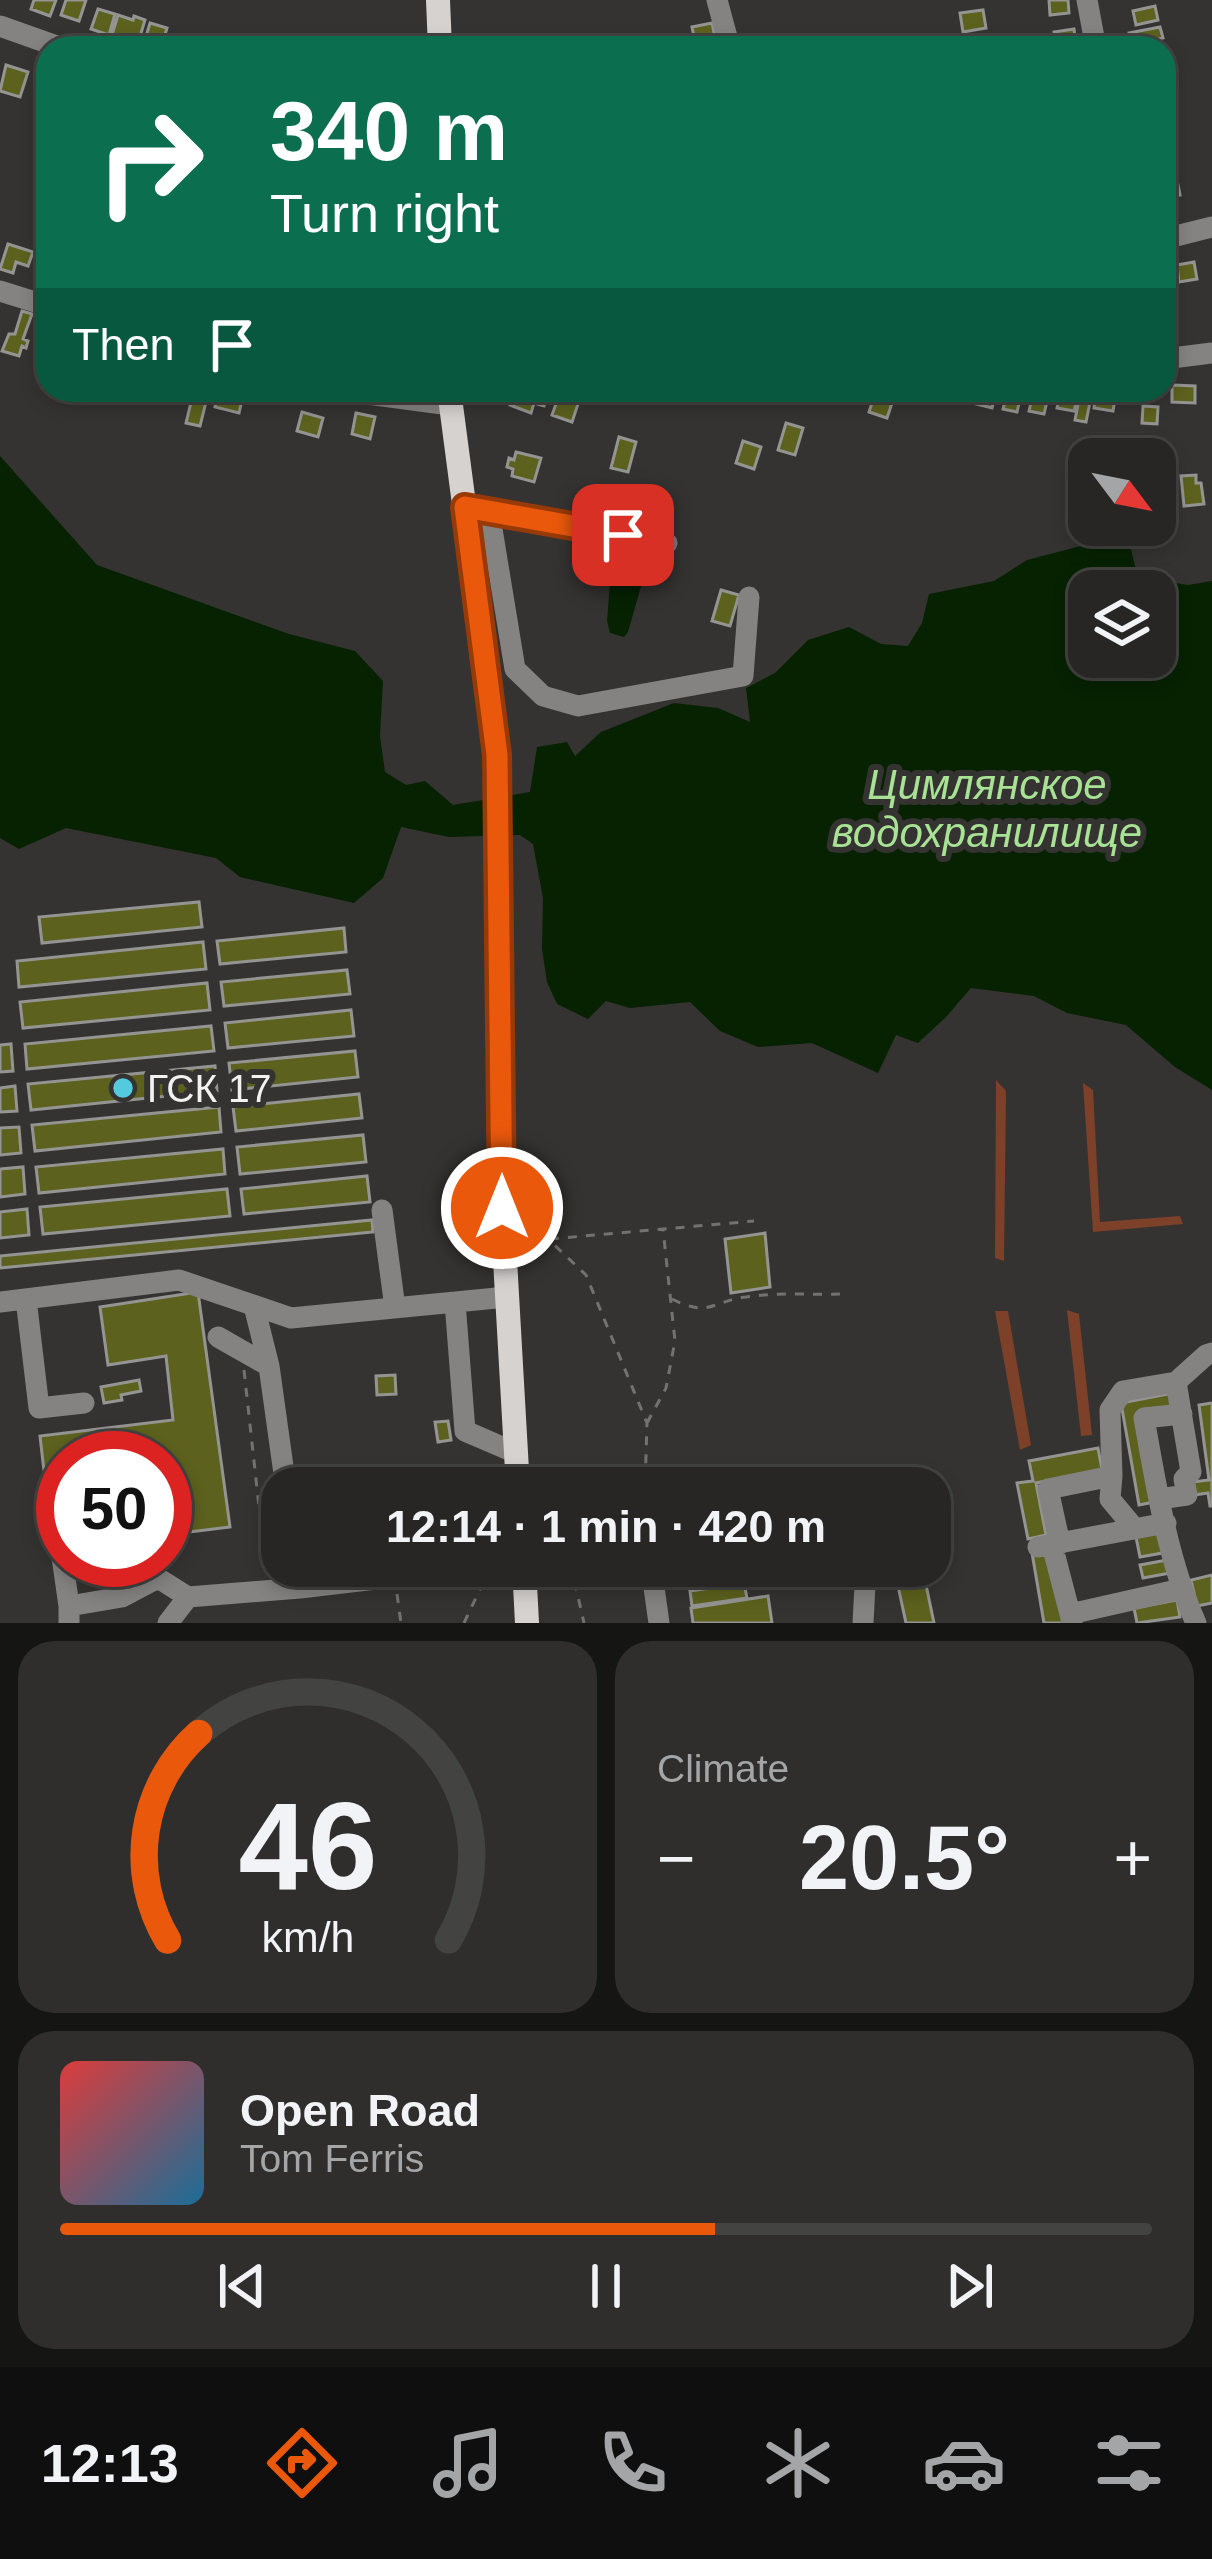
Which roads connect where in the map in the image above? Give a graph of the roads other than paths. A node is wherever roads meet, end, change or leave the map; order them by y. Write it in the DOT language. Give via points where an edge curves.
graph roads {
  1 [pos="438,0"];
  2 [pos="718,0"];
  3 [pos="1087,0"];
  4 [pos="0,26"];
  5 [pos="440,36"];
  6 [pos="727,36"];
  7 [pos="1094,36"];
  8 [pos="36,39"];
  9 [pos="1212,227"];
  10 [pos="1176,235"];
  11 [pos="0,291"];
  12 [pos="36,302"];
  13 [pos="1212,353"];
  14 [pos="1176,358"];
  15 [pos="451,402"];
  16 [pos="477,509"];
  17 [pos="667,543"];
  18 [pos="748,597"];
  19 [pos="382,1210"];
  20 [pos="507,1288"];
  21 [pos="26,1299"];
  22 [pos="0,1302"];
  23 [pos="455,1302"];
  24 [pos="254,1306"];
  25 [pos="395,1308"];
  26 [pos="218,1337"];
  27 [pos="1212,1353"];
  28 [pos="269,1366"];
  29 [pos="1176,1382"];
  30 [pos="83,1403"];
  31 [pos="1182,1414"];
  32 [pos="516,1453"];
  33 [pos="283,1467"];
  34 [pos="517,1467"];
  35 [pos="1112,1476"];
  36 [pos="1159,1498"];
  37 [pos="1110,1499"];
  38 [pos="1166,1523"];
  39 [pos="1135,1529"];
  40 [pos="1099,1536"];
  41 [pos="1050,1545"];
  42 [pos="261,1584"];
  43 [pos="525,1587"];
  44 [pos="654,1587"];
  45 [pos="865,1587"];
  46 [pos="1181,1588"];
  47 [pos="188,1597"];
  48 [pos="69,1615"];
  49 [pos="1071,1618"];
  50 [pos="168,1623"];
  51 [pos="527,1623"];
  52 [pos="659,1623"];
  53 [pos="862,1623"];
  54 [pos="1196,1623"];
  1 -- 5 [label="main road"];
  2 -- 6 [label="street"];
  3 -- 7 [label="street"];
  4 -- 8 [label="street"];
  9 -- 10 [label="street"];
  11 -- 12 [label="street"];
  13 -- 14 [label="street"];
  15 -- 16 [label="main road"];
  16 -- 17 [label="street"];
  16 -- 18 [label="street" via="514,669 543,696 578,706 743,676"];
  16 -- 20 [label="main road" via="497,755"];
  19 -- 25 [label="street"];
  20 -- 23 [label="street"];
  20 -- 32 [label="main road"];
  21 -- 22 [label="street"];
  21 -- 24 [label="street" via="179,1280"];
  21 -- 30 [label="street" via="39,1408"];
  23 -- 25 [label="street"];
  23 -- 32 [label="street" via="465,1431"];
  24 -- 25 [label="street" via="291,1318"];
  24 -- 28 [label="street"];
  26 -- 28 [label="street"];
  27 -- 29 [label="street"];
  28 -- 33 [label="street"];
  29 -- 31 [label="street"];
  29 -- 35 [label="street" via="1124,1390 1110,1410"];
  31 -- 36 [label="street" via="1187,1495"];
  31 -- 36 [label="street" via="1144,1418"];
  32 -- 34 [label="main road"];
  35 -- 37 [label="street"];
  35 -- 41 [label="street" via="1048,1489"];
  36 -- 38 [label="street"];
  37 -- 39 [label="street"];
  37 -- 40 [label="street"];
  38 -- 39 [label="street"];
  38 -- 46 [label="street"];
  39 -- 40 [label="street"];
  40 -- 41 [label="street"];
  41 -- 49 [label="street"];
  42 -- 47 [label="street"];
  43 -- 51 [label="main road"];
  44 -- 52 [label="street"];
  45 -- 53 [label="street"];
  46 -- 49 [label="street"];
  46 -- 54 [label="street"];
  47 -- 48 [label="street" via="158,1578"];
  47 -- 50 [label="street"];
}
